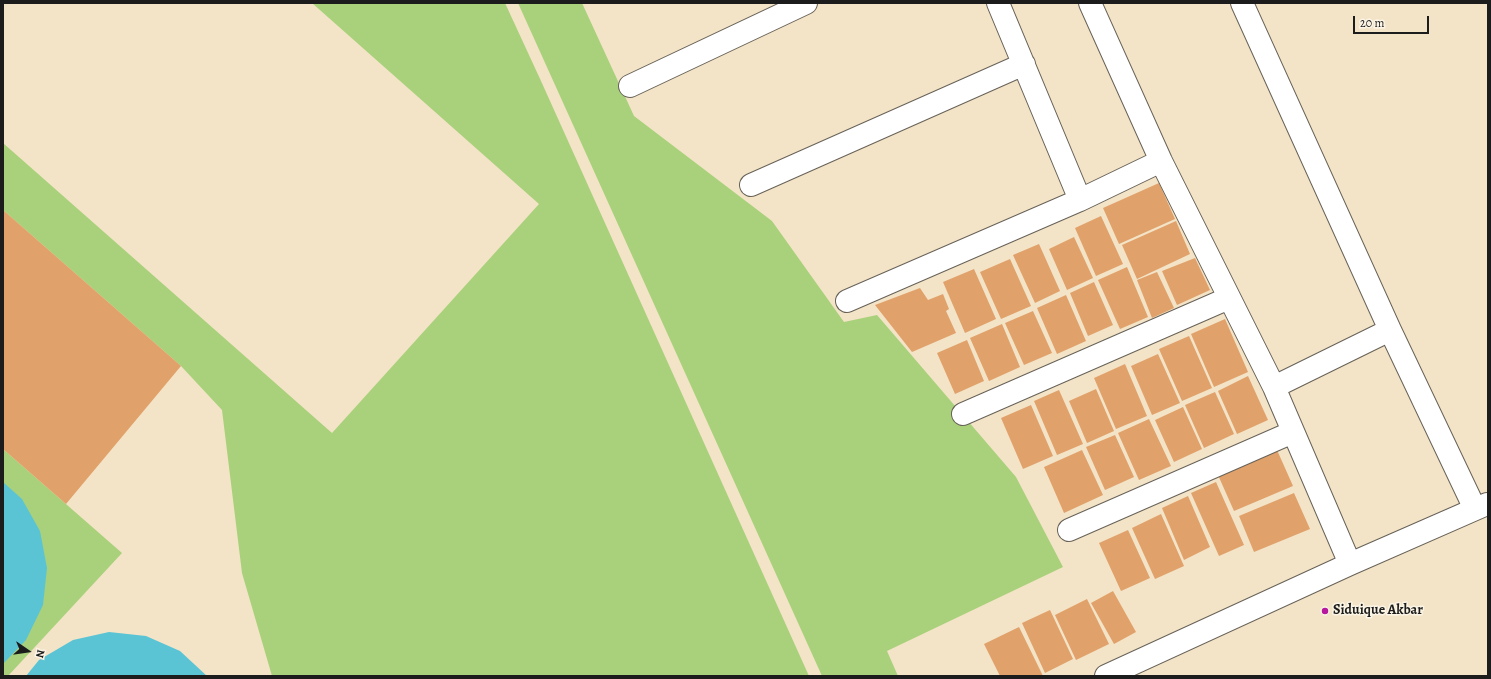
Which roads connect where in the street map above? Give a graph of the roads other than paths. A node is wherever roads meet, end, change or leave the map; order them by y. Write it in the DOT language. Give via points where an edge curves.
graph roads {
  1 [pos="806,3"];
  2 [pos="998,3"];
  3 [pos="1090,3"];
  4 [pos="1242,3"];
  5 [pos="1024,64"];
  6 [pos="630,86"];
  7 [pos="1161,161"];
  8 [pos="751,184"];
  9 [pos="1080,200"];
  10 [pos="1230,298"];
  11 [pos="847,301"];
  12 [pos="1390,330"];
  13 [pos="1274,387"];
  14 [pos="963,414"];
  15 [pos="1293,432"];
  16 [pos="1482,506"];
  17 [pos="1069,530"];
  18 [pos="1350,564"];
  19 [pos="1118,673"];
  1 -- 6 [label="street"];
  2 -- 5 [label="street"];
  3 -- 7 [label="street"];
  4 -- 12 [label="street"];
  5 -- 8 [label="street"];
  5 -- 9 [label="street"];
  7 -- 9 [label="street"];
  7 -- 10 [label="street"];
  9 -- 11 [label="street"];
  10 -- 13 [label="street"];
  10 -- 14 [label="street"];
  12 -- 13 [label="street"];
  12 -- 16 [label="street"];
  13 -- 15 [label="street"];
  15 -- 17 [label="street"];
  15 -- 18 [label="street"];
  16 -- 18 [label="street"];
  18 -- 19 [label="street"];
}
